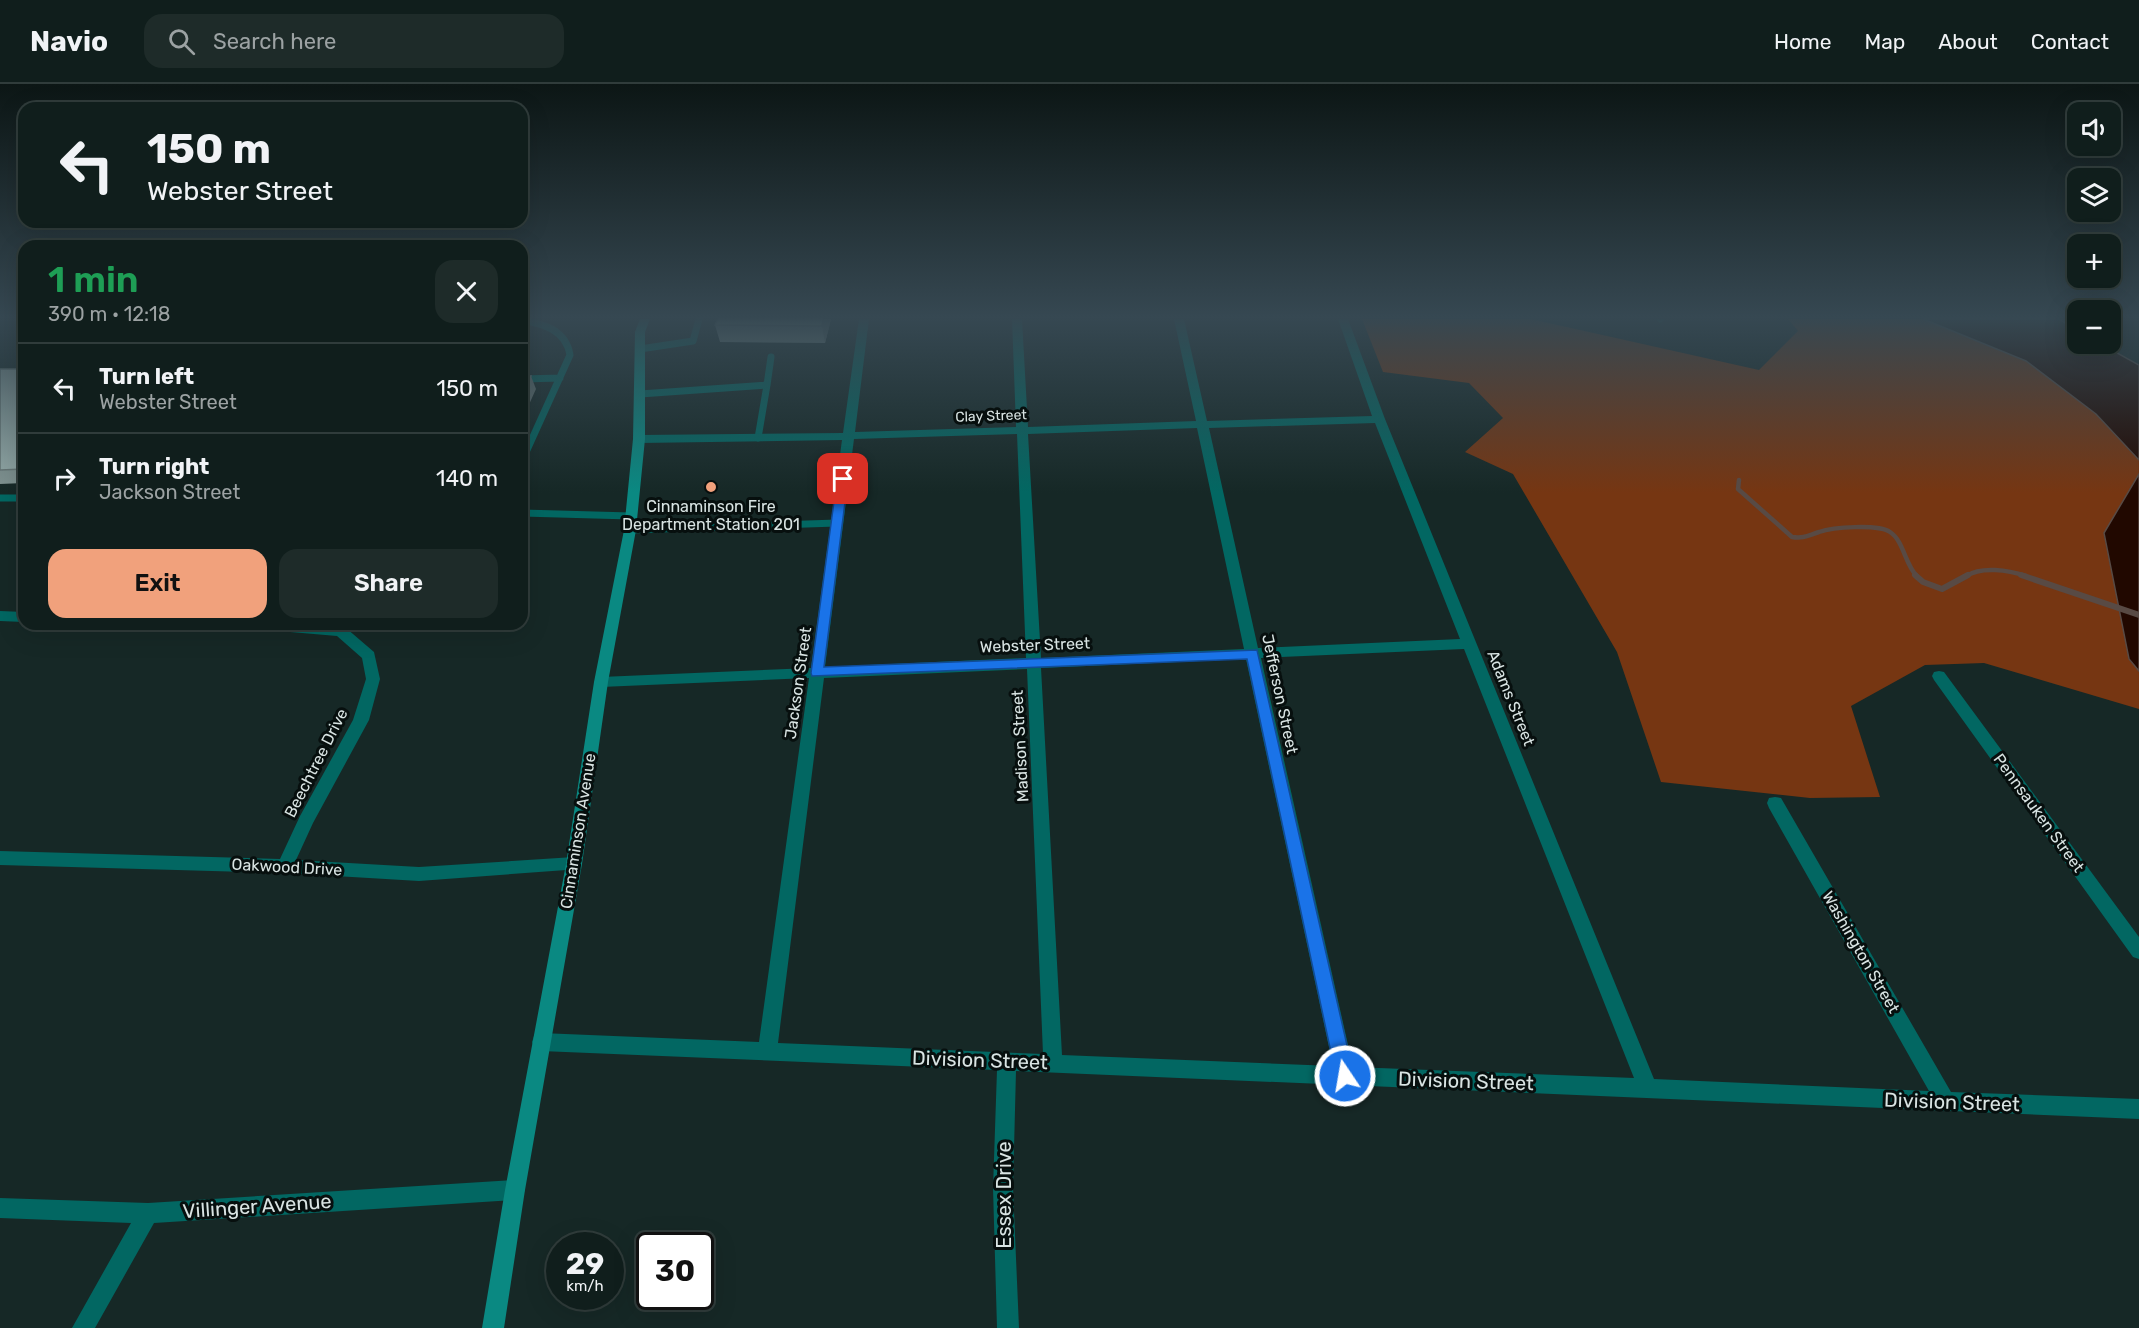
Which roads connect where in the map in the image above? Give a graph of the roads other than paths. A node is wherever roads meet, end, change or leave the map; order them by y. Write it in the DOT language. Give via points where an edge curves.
graph roads {
  1 [pos="640,377"];
  2 [pos="767,377"];
  3 [pos="856,377"];
  4 [pos="1020,377"];
  5 [pos="1192,377"];
  6 [pos="1363,377"];
  7 [pos="560,378"];
  8 [pos="528,379"];
  9 [pos="766,385"];
  10 [pos="640,394"];
  11 [pos="1379,419"];
  12 [pos="1202,425"];
  13 [pos="1023,430"];
  14 [pos="848,436"];
  15 [pos="758,438"];
  16 [pos="639,439"];
  17 [pos="528,448"];
  18 [pos="0,498"];
  19 [pos="18,498"];
  20 [pos="528,514"];
  21 [pos="631,523"];
  22 [pos="837,523"];
  23 [pos="0,616"];
  24 [pos="18,617"];
  25 [pos="329,630"];
  26 [pos="1470,644"];
  27 [pos="1253,654"];
  28 [pos="1034,663"];
  29 [pos="817,673"];
  30 [pos="1939,676"];
  31 [pos="601,682"];
  32 [pos="1775,803"];
  33 [pos="0,858"];
  34 [pos="574,864"];
  35 [pos="285,866"];
  36 [pos="2139,951"];
  37 [pos="541,1042"];
  38 [pos="766,1052"];
  39 [pos="1007,1061"];
  40 [pos="1053,1063"];
  41 [pos="1345,1076"];
  42 [pos="1648,1089"];
  43 [pos="1946,1101"];
  44 [pos="2139,1109"];
  45 [pos="515,1190"];
  46 [pos="0,1208"];
  47 [pos="148,1213"];
  48 [pos="83,1328"];
  49 [pos="493,1328"];
  50 [pos="1008,1328"];
  1 -- 10 [label="main road, Cinnaminson Avenue"];
  2 -- 9 [label="lane"];
  3 -- 14 [label="street, Jackson Street"];
  4 -- 13 [label="street, Madison Street"];
  5 -- 12 [label="street, Jefferson Street"];
  6 -- 11 [label="street, Adams Street"];
  7 -- 8 [label="lane"];
  7 -- 17 [label="lane"];
  9 -- 10 [label="lane"];
  9 -- 15 [label="lane"];
  10 -- 16 [label="main road, Cinnaminson Avenue"];
  11 -- 12 [label="street, Clay Street"];
  11 -- 26 [label="street, Adams Street"];
  12 -- 13 [label="street, Clay Street"];
  12 -- 27 [label="street, Jefferson Street"];
  13 -- 14 [label="street, Clay Street"];
  13 -- 28 [label="street, Madison Street"];
  14 -- 15 [label="street, Clay Street"];
  14 -- 22 [label="street, Jackson Street"];
  15 -- 16 [label="street, Clay Street"];
  16 -- 21 [label="main road, Cinnaminson Avenue"];
  18 -- 19 [label="lane"];
  20 -- 21 [label="lane"];
  21 -- 22 [label="lane"];
  21 -- 31 [label="main road, Cinnaminson Avenue"];
  22 -- 29 [label="street, Jackson Street"];
  23 -- 24 [label="street"];
  25 -- 35 [label="street, Beechtree Drive" via="341,631 369,656 373,679 361,720"];
  26 -- 27 [label="street, Webster Street"];
  26 -- 42 [label="street, Adams Street"];
  27 -- 28 [label="street, Webster Street"];
  27 -- 41 [label="street, Jefferson Street"];
  28 -- 29 [label="street, Webster Street"];
  28 -- 40 [label="street, Madison Street"];
  29 -- 31 [label="street, Webster Street"];
  29 -- 38 [label="street, Jackson Street"];
  30 -- 36 [label="street, Pennsauken Street"];
  31 -- 34 [label="main road, Cinnaminson Avenue"];
  32 -- 43 [label="street, Washington Street"];
  33 -- 35 [label="street, Oakwood Drive"];
  34 -- 35 [label="street, Oakwood Drive" via="419,874"];
  34 -- 37 [label="main road, Cinnaminson Avenue"];
  37 -- 38 [label="street, Division Street"];
  37 -- 45 [label="main road, Cinnaminson Avenue"];
  38 -- 39 [label="street, Division Street"];
  39 -- 40 [label="street, Division Street"];
  39 -- 50 [label="street, Essex Drive" via="1003,1188"];
  40 -- 41 [label="street, Division Street"];
  41 -- 42 [label="street, Division Street"];
  42 -- 43 [label="street, Division Street"];
  43 -- 44 [label="street, Division Street"];
  45 -- 47 [label="street, Villinger Avenue"];
  45 -- 49 [label="main road, Cinnaminson Avenue"];
  46 -- 47 [label="street, Villinger Avenue"];
  47 -- 48 [label="street"];
}
